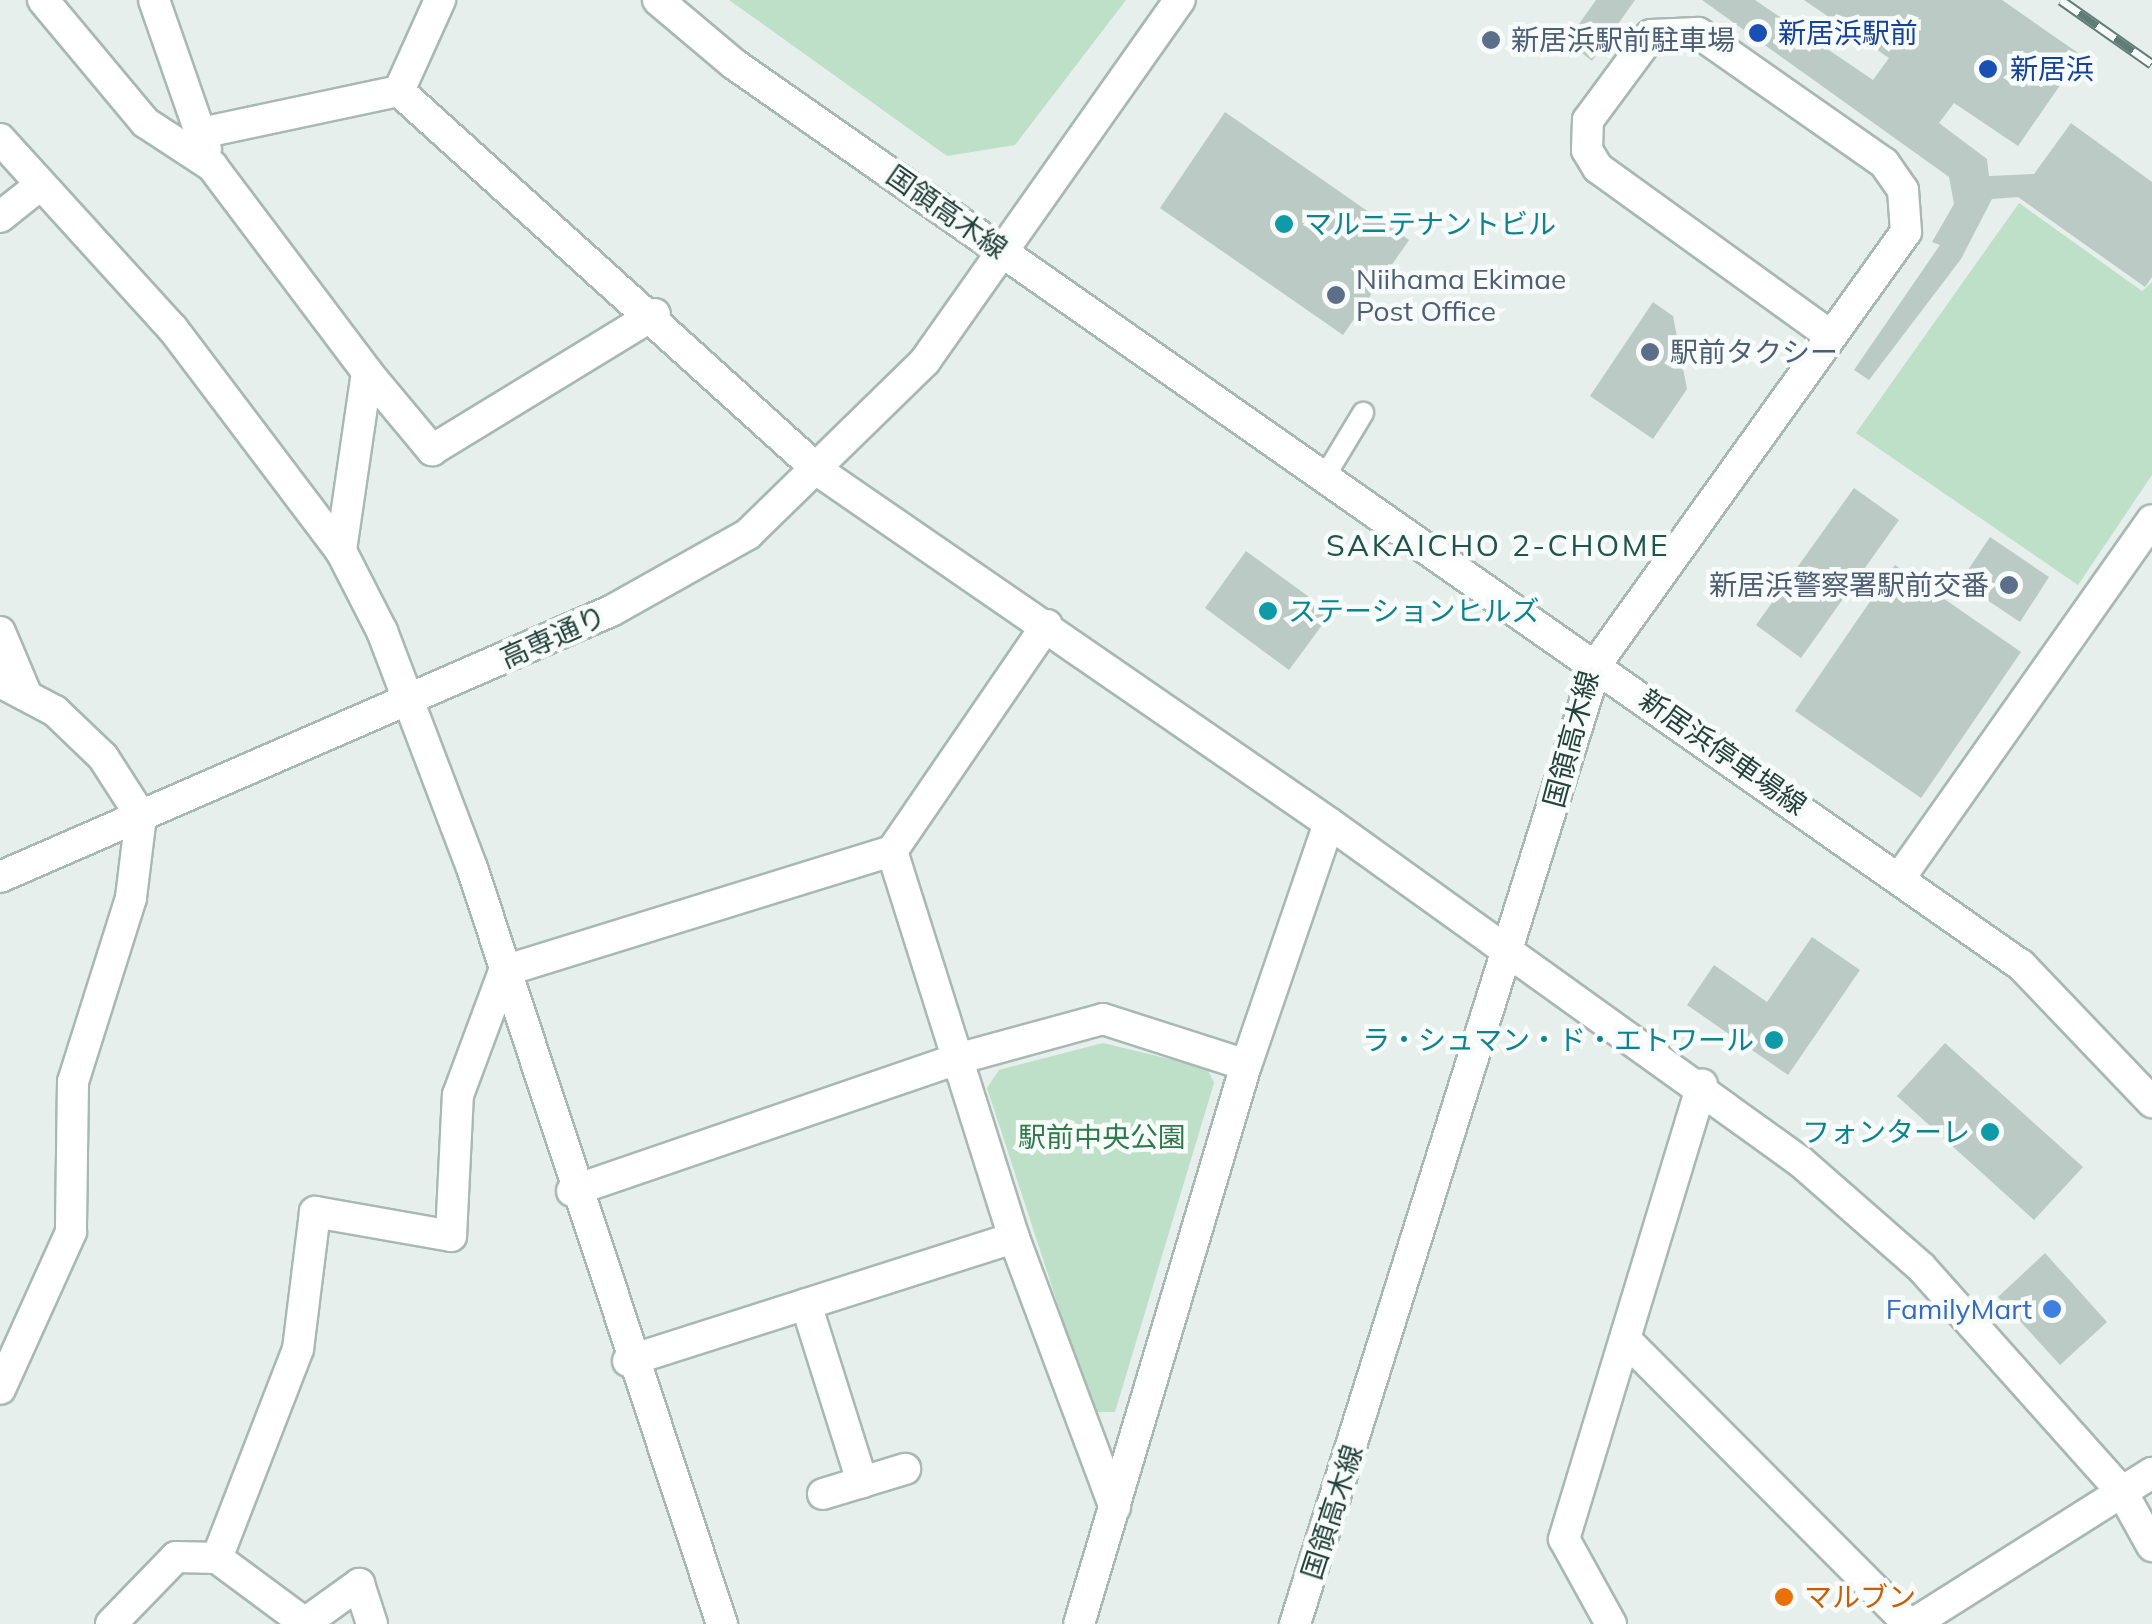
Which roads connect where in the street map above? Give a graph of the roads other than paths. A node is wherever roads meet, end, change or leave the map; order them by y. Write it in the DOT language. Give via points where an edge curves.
graph roads {
  1 [pos="43,0"];
  2 [pos="154,0"];
  3 [pos="440,0"];
  4 [pos="658,0"];
  5 [pos="1180,0"];
  6 [pos="399,92"];
  7 [pos="200,133"];
  8 [pos="0,139"];
  9 [pos="212,166"];
  10 [pos="39,186"];
  11 [pos="0,216"];
  12 [pos="1006,253"];
  13 [pos="655,314"];
  14 [pos="1831,336"];
  15 [pos="367,372"];
  16 [pos="1363,412"];
  17 [pos="820,472"];
  18 [pos="1325,476"];
  19 [pos="2152,520"];
  20 [pos="341,551"];
  21 [pos="1047,625"];
  22 [pos="0,632"];
  23 [pos="1597,663"];
  24 [pos="14,689"];
  25 [pos="410,701"];
  26 [pos="141,816"];
  27 [pos="1329,823"];
  28 [pos="892,851"];
  29 [pos="0,877"];
  30 [pos="1899,879"];
  31 [pos="1509,949"];
  32 [pos="504,971"];
  33 [pos="957,1059"];
  34 [pos="1246,1064"];
  35 [pos="1702,1084"];
  36 [pos="2152,1102"];
  37 [pos="572,1192"];
  38 [pos="1014,1238"];
  39 [pos="806,1304"];
  40 [pos="1626,1340"];
  41 [pos="628,1361"];
  42 [pos="0,1389"];
  43 [pos="905,1469"];
  44 [pos="2152,1473"];
  45 [pos="862,1482"];
  46 [pos="2122,1492"];
  47 [pos="823,1494"];
  48 [pos="1114,1508"];
  49 [pos="2152,1546"];
  50 [pos="217,1558"];
  51 [pos="111,1624"];
  52 [pos="372,1624"];
  53 [pos="722,1624"];
  54 [pos="1079,1624"];
  55 [pos="1296,1624"];
  56 [pos="1611,1624"];
  57 [pos="1911,1624"];
  1 -- 9 [label="street" via="146,123"];
  2 -- 7 [label="street"];
  3 -- 6 [label="street"];
  4 -- 12 [label="street, 国領高木線" via="734,64"];
  5 -- 12 [label="street, 高専通り"];
  6 -- 7 [label="street"];
  6 -- 13 [label="street"];
  7 -- 9 [label="street"];
  8 -- 10 [label="street"];
  9 -- 15 [label="street"];
  10 -- 11 [label="street"];
  10 -- 20 [label="street" via="173,329"];
  12 -- 17 [label="street, 高専通り" via="925,361"];
  12 -- 18 [label="street, 国領高木線"];
  13 -- 15 [label="street" via="432,450"];
  13 -- 17 [label="street"];
  14 -- 14 [label="street" via="1598,168 1588,150 1588,120 1650,35 1698,33 1884,162 1903,190 1906,232"];
  14 -- 23 [label="street"];
  15 -- 20 [label="street"];
  16 -- 18 [label="lane"];
  17 -- 21 [label="street"];
  17 -- 25 [label="street, 高専通り" via="748,534 628,602"];
  18 -- 23 [label="street, 国領高木線"];
  19 -- 30 [label="street"];
  20 -- 25 [label="street"];
  21 -- 27 [label="street"];
  21 -- 28 [label="street"];
  22 -- 24 [label="street"];
  23 -- 30 [label="street, 新居浜停車場線"];
  23 -- 31 [label="street, 国領高木線"];
  24 -- 26 [label="street" via="103,756"];
  25 -- 26 [label="street, 高専通り"];
  25 -- 32 [label="street"];
  26 -- 29 [label="street, 高専通り"];
  26 -- 42 [label="street" via="131,898 73,1082 71,1232"];
  27 -- 31 [label="street"];
  27 -- 34 [label="street"];
  28 -- 32 [label="street"];
  28 -- 33 [label="street"];
  30 -- 36 [label="street, 新居浜停車場線" via="2021,965"];
  31 -- 35 [label="street"];
  31 -- 55 [label="street, 国領高木線"];
  32 -- 37 [label="street"];
  32 -- 50 [label="street" via="458,1095 451,1236 315,1212 298,1349"];
  33 -- 34 [label="street" via="1104,1018"];
  33 -- 37 [label="street"];
  33 -- 38 [label="street"];
  34 -- 48 [label="street"];
  35 -- 40 [label="street"];
  35 -- 46 [label="street" via="1920,1267"];
  37 -- 41 [label="street"];
  38 -- 39 [label="street"];
  38 -- 48 [label="street"];
  39 -- 41 [label="street"];
  39 -- 45 [label="street"];
  40 -- 56 [label="street" via="1564,1539"];
  40 -- 57 [label="street"];
  41 -- 53 [label="street"];
  43 -- 45 [label="street"];
  44 -- 46 [label="street"];
  45 -- 47 [label="street"];
  46 -- 49 [label="street"];
  46 -- 57 [label="street"];
  48 -- 54 [label="street"];
  50 -- 51 [label="street" via="176,1557"];
  50 -- 52 [label="street" via="305,1624 359,1584"];
}
